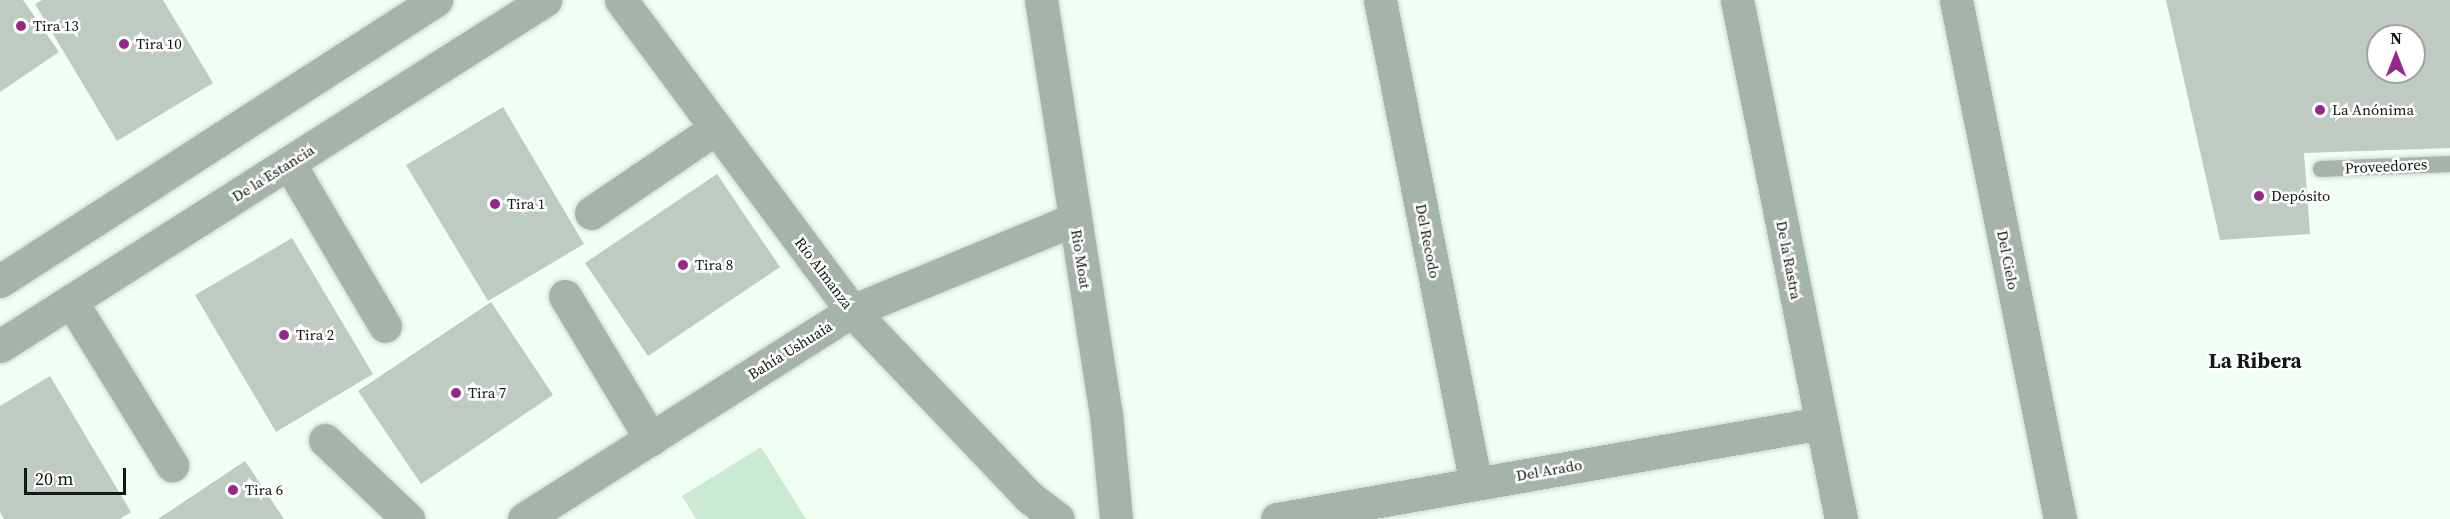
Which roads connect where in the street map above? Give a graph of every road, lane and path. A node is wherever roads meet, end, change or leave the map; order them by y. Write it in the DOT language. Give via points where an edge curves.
graph roads {
  1 [pos="436,0"];
  2 [pos="545,0"];
  3 [pos="621,0"];
  4 [pos="1041,0"];
  5 [pos="1380,0"];
  6 [pos="1737,0"];
  7 [pos="1956,0"];
  8 [pos="716,128"];
  9 [pos="289,163"];
  10 [pos="2450,164"];
  11 [pos="2321,169"];
  12 [pos="591,213"];
  13 [pos="1075,219"];
  14 [pos="0,281"];
  15 [pos="565,296"];
  16 [pos="71,301"];
  17 [pos="852,310"];
  18 [pos="385,326"];
  19 [pos="0,346"];
  20 [pos="1822,423"];
  21 [pos="651,438"];
  22 [pos="326,440"];
  23 [pos="172,465"];
  24 [pos="1476,483"];
  25 [pos="408,519"];
  26 [pos="524,519"];
  27 [pos="1058,519"];
  28 [pos="1116,519"];
  29 [pos="1277,519"];
  30 [pos="1841,519"];
  31 [pos="2060,519"];
  1 -- 14 [label="street"];
  2 -- 9 [label="street, De la Estancia"];
  3 -- 8 [label="street, Río Almanza"];
  4 -- 13 [label="street, Rio Moat"];
  5 -- 24 [label="street, Del Recodo"];
  6 -- 20 [label="street, De la Rastra"];
  7 -- 31 [label="street, Del Cielo"];
  8 -- 12 [label="street"];
  8 -- 17 [label="street, Río Almanza"];
  9 -- 16 [label="street, De la Estancia"];
  9 -- 18 [label="street"];
  10 -- 11 [label="lane, Proveedores"];
  13 -- 17 [label="street, Bahía Ushuaia"];
  13 -- 28 [label="street, Rio Moat" via="1106,414"];
  15 -- 21 [label="street"];
  16 -- 19 [label="street, De la Estancia"];
  16 -- 23 [label="street"];
  17 -- 21 [label="street, Bahía Ushuaia"];
  17 -- 27 [label="street, Río Almanza" via="1029,496"];
  20 -- 24 [label="street, Del Arado"];
  20 -- 30 [label="street, De la Rastra"];
  21 -- 26 [label="street, Bahía Ushuaia"];
  22 -- 25 [label="street"];
  24 -- 29 [label="street, Del Arado"];
}
